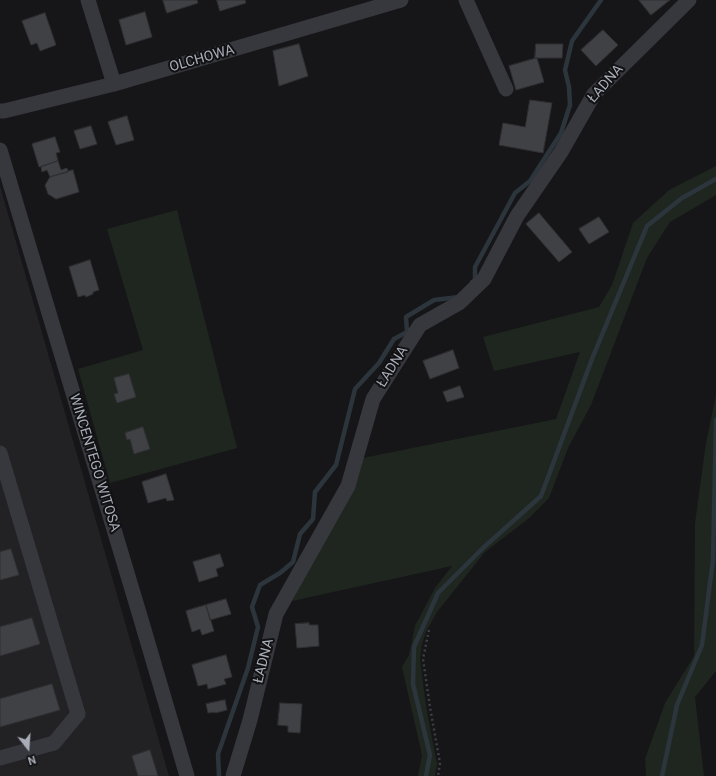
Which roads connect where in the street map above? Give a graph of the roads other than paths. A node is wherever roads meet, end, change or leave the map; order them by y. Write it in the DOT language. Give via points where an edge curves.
graph roads {
  1 [pos="88,0"];
  2 [pos="401,0"];
  3 [pos="466,0"];
  4 [pos="689,0"];
  5 [pos="114,84"];
  6 [pos="506,89"];
  7 [pos="0,111"];
  8 [pos="0,150"];
  9 [pos="0,453"];
  10 [pos="0,758"];
  11 [pos="186,776"];
  12 [pos="233,776"];
  1 -- 5 [label="street"];
  2 -- 5 [label="street, OLCHOWA"];
  3 -- 6 [label="street"];
  4 -- 12 [label="street, ŁADNA" via="594,94 560,152 517,216 484,279 459,303 420,325 373,399 348,486 276,614 250,720"];
  5 -- 7 [label="street, OLCHOWA"];
  8 -- 11 [label="street, WINCENTEGO WITOSA"];
  9 -- 10 [label="street" via="78,714 54,743"];
}
